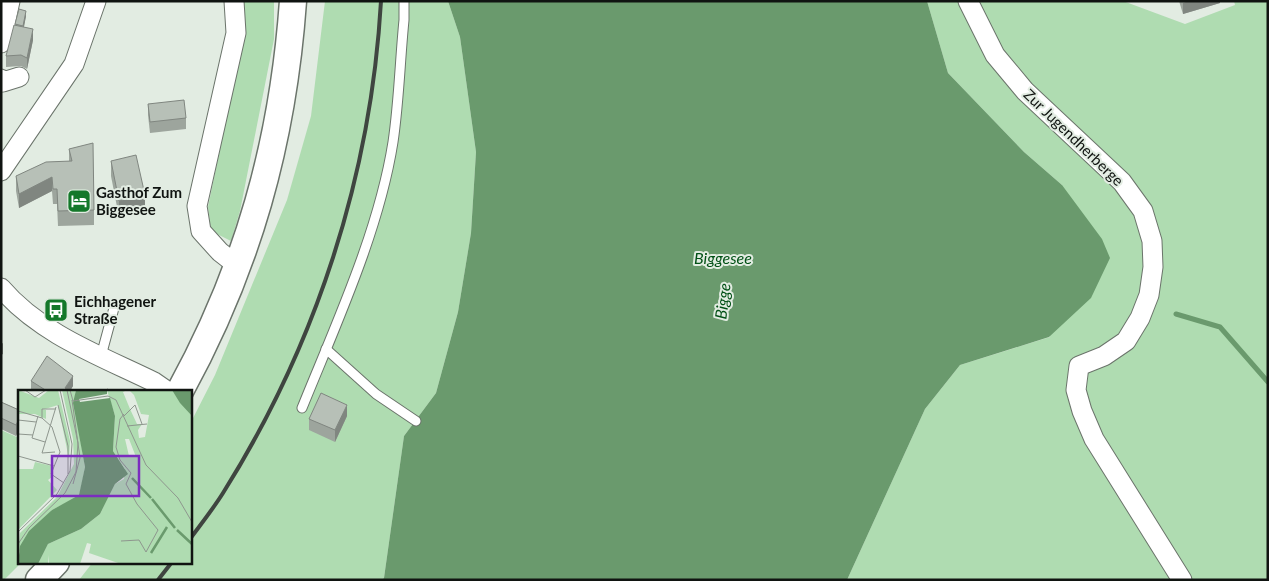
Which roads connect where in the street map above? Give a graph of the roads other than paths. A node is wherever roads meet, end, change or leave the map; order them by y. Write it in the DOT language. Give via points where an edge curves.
graph roads {
  1 [pos="10,1"];
  2 [pos="96,1"];
  3 [pos="234,1"];
  4 [pos="293,1"];
  5 [pos="404,1"];
  6 [pos="968,1"];
  7 [pos="1,43"];
  8 [pos="9,145"];
  9 [pos="1,171"];
  10 [pos="238,266"];
  11 [pos="1,288"];
  12 [pos="114,308"];
  13 [pos="326,349"];
  14 [pos="101,356"];
  15 [pos="166,390"];
  16 [pos="180,390"];
  17 [pos="302,408"];
  18 [pos="416,421"];
  19 [pos="54,564"];
  20 [pos="39,580"];
  21 [pos="1182,580"];
  1 -- 7 [label="street"];
  2 -- 8 [label="street" via="74,64"];
  3 -- 10 [label="street" via="236,33 198,206 201,231"];
  4 -- 10 [label="main road" via="285,82 274,142"];
  5 -- 13 [label="lane" via="393,142 376,216"];
  6 -- 21 [label="street, Zur Jugendherberge" via="996,55 1025,92 1122,182 1143,211 1152,241 1149,294 1126,341 1104,356 1079,366 1076,390 1094,439"];
  8 -- 9 [label="street"];
  10 -- 16 [label="main road"];
  11 -- 14 [label="street" via="13,302 65,339"];
  12 -- 14 [label="lane"];
  13 -- 17 [label="lane"];
  13 -- 18 [label="lane" via="376,394"];
  14 -- 15 [label="street"];
  19 -- 20 [label="main road"];
}
